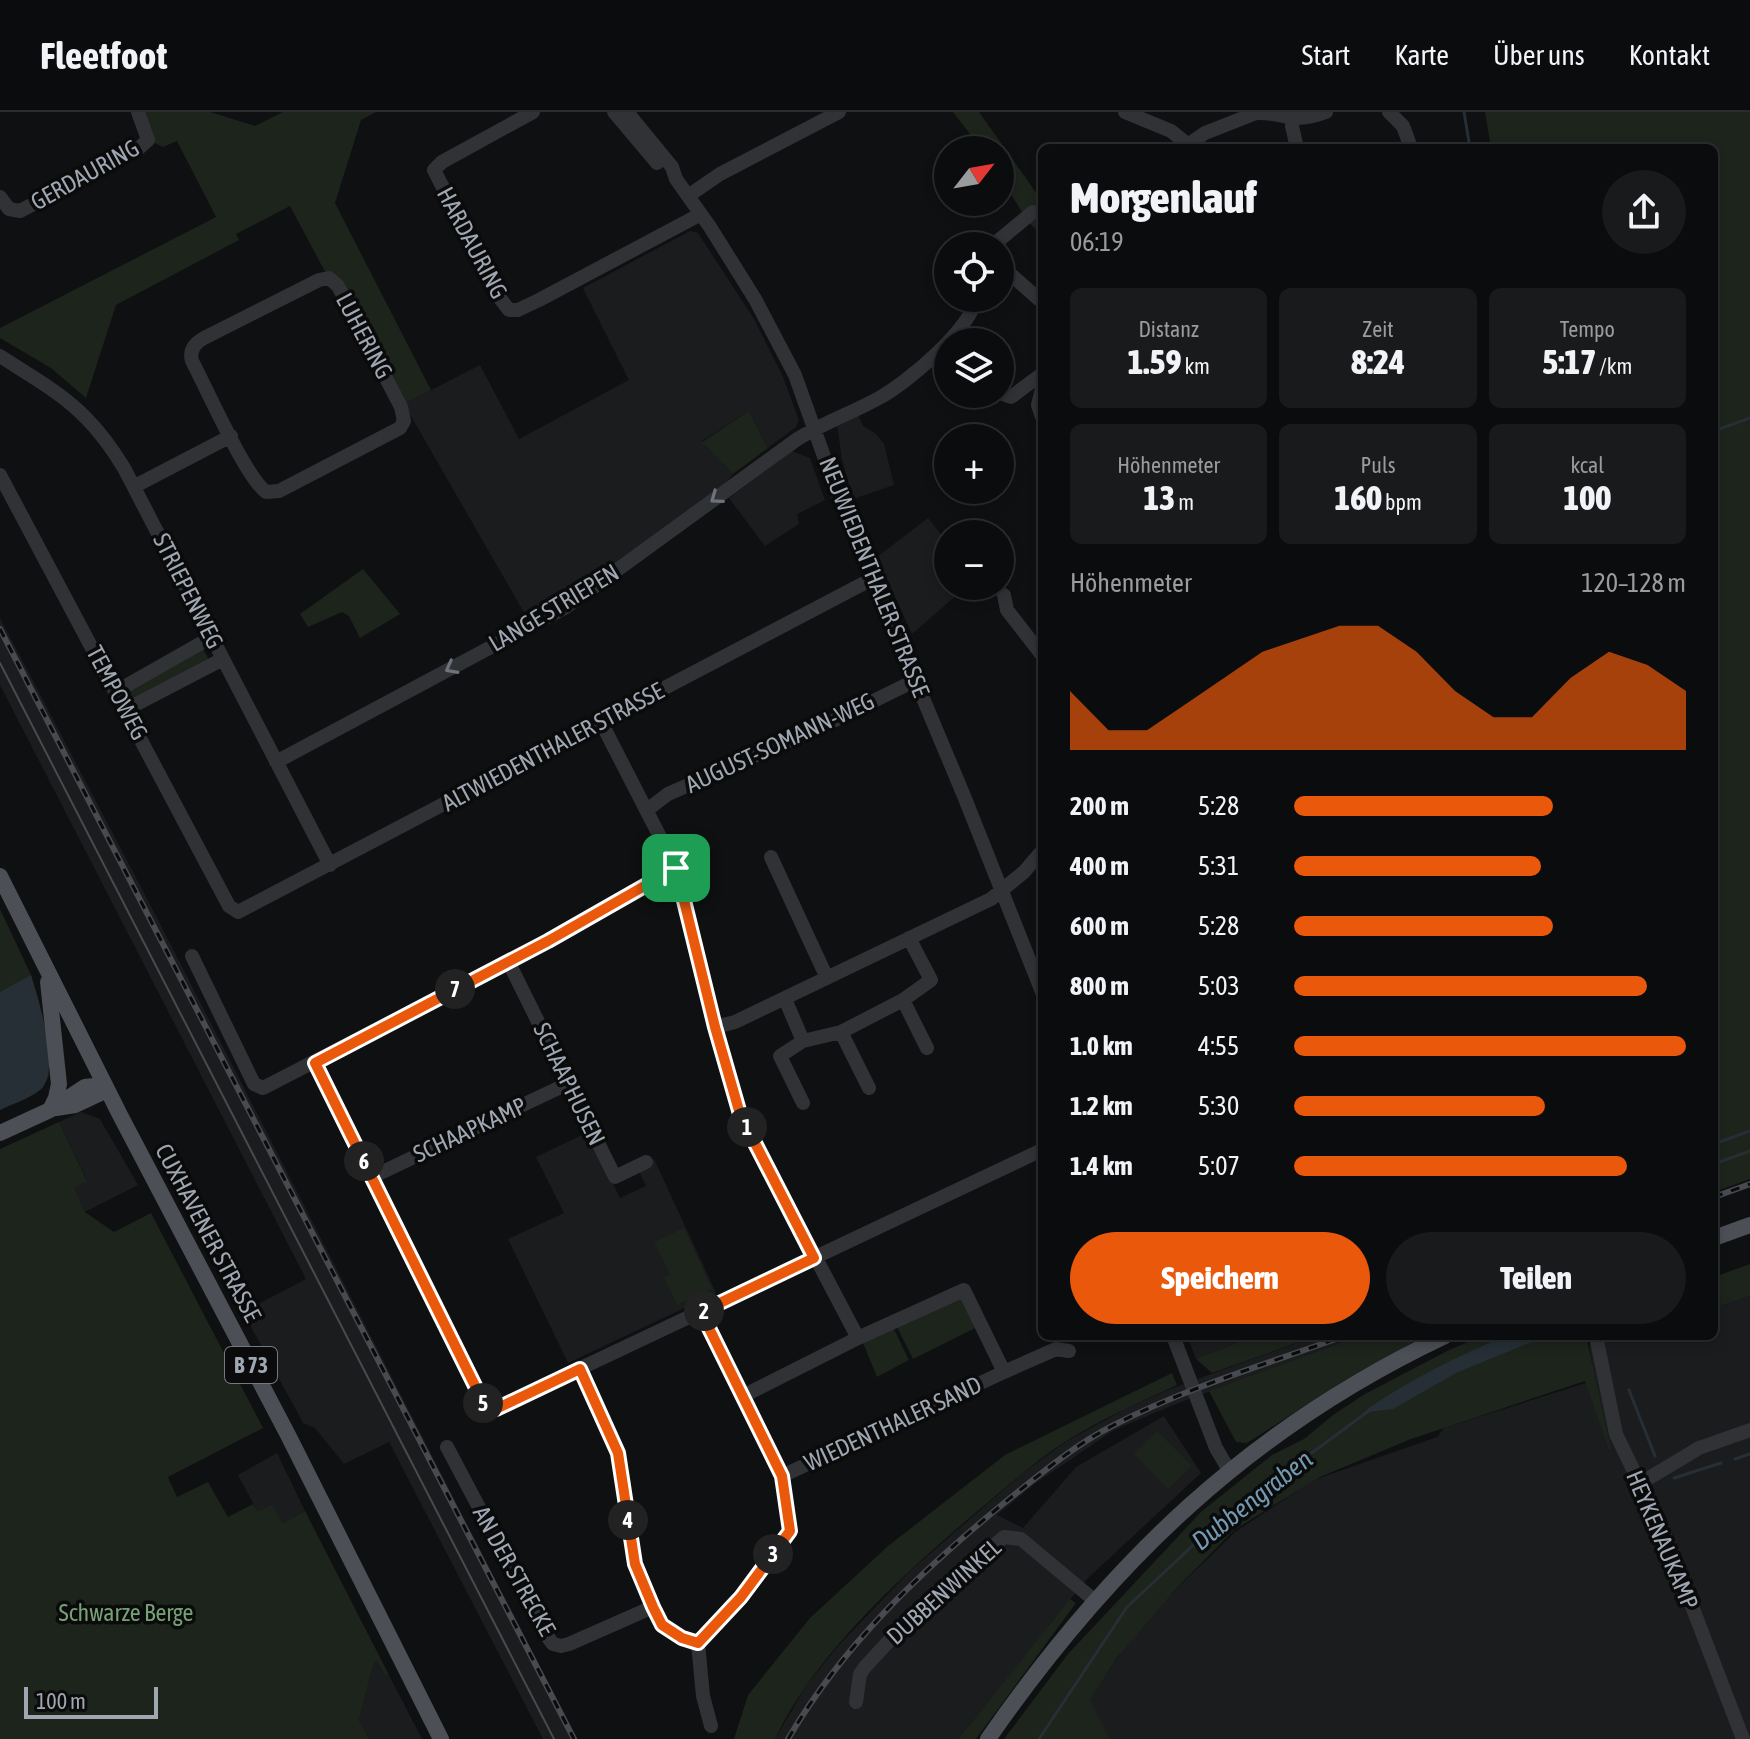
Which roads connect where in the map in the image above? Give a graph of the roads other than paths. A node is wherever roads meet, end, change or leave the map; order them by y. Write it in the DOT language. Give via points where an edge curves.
graph roads {
  1 [pos="138,112"];
  2 [pos="533,112"];
  3 [pos="614,112"];
  4 [pos="627,112"];
  5 [pos="1125,112"];
  6 [pos="1326,112"];
  7 [pos="1389,112"];
  8 [pos="829,114"];
  9 [pos="1244,115"];
  10 [pos="1293,118"];
  11 [pos="1187,144"];
  12 [pos="1192,144"];
  13 [pos="1296,144"];
  14 [pos="1410,144"];
  15 [pos="676,179"];
  16 [pos="688,196"];
  17 [pos="0,197"];
  18 [pos="1033,212"];
  19 [pos="701,214"];
  20 [pos="1009,232"];
  21 [pos="1014,277"];
  22 [pos="1038,298"];
  23 [pos="0,356"];
  24 [pos="934,357"];
  25 [pos="1038,377"];
  26 [pos="1014,395"];
  27 [pos="815,428"];
  28 [pos="231,436"];
  29 [pos="0,475"];
  30 [pos="135,486"];
  31 [pos="872,579"];
  32 [pos="1005,600"];
  33 [pos="212,637"];
  34 [pos="1038,650"];
  35 [pos="223,659"];
  36 [pos="916,680"];
  37 [pos="115,692"];
  38 [pos="125,710"];
  39 [pos="601,722"];
  40 [pos="276,762"];
  41 [pos="647,810"];
  42 [pos="1038,855"];
  43 [pos="771,857"];
  44 [pos="330,865"];
  45 [pos="676,868"];
  46 [pos="0,876"];
  47 [pos="1003,891"];
  48 [pos="233,911"];
  49 [pos="909,938"];
  50 [pos="192,956"];
  51 [pos="508,961"];
  52 [pos="45,966"];
  53 [pos="827,978"];
  54 [pos="1038,982"];
  55 [pos="785,999"];
  56 [pos="903,1000"];
  57 [pos="715,1027"];
  58 [pos="841,1032"];
  59 [pos="803,1041"];
  60 [pos="927,1048"];
  61 [pos="315,1063"];
  62 [pos="569,1083"];
  63 [pos="869,1088"];
  64 [pos="107,1090"];
  65 [pos="803,1103"];
  66 [pos="50,1110"];
  67 [pos="0,1133"];
  68 [pos="1038,1152"];
  69 [pos="646,1162"];
  70 [pos="372,1177"];
  71 [pos="1750,1225"];
  72 [pos="1718,1237"];
  73 [pos="814,1258"];
  74 [pos="701,1312"];
  75 [pos="858,1338"];
  76 [pos="1175,1340"];
  77 [pos="1437,1340"];
  78 [pos="1597,1340"];
  79 [pos="1069,1351"];
  80 [pos="580,1369"];
  81 [pos="1004,1372"];
  82 [pos="743,1396"];
  83 [pos="1750,1430"];
  84 [pos="447,1447"];
  85 [pos="1230,1472"];
  86 [pos="782,1476"];
  87 [pos="1639,1484"];
  88 [pos="1094,1600"];
  89 [pos="653,1607"];
  90 [pos="698,1643"];
  91 [pos="856,1702"];
  92 [pos="711,1726"];
  93 [pos="441,1739"];
  94 [pos="988,1739"];
  95 [pos="1743,1739"];
  1 -- 17 [label="street, GERDAURING" via="148,140 139,148 20,211 9,209"];
  2 -- 19 [label="street, HARDAURING" via="434,170 509,310 539,300"];
  3 -- 15 [label="street, NEUWIEDENTHALER STRASSE"];
  4 -- 15 [label="street, NEUWIEDENTHALER STRASSE"];
  5 -- 11 [label="street" via="1171,131"];
  6 -- 10 [label="street"];
  7 -- 14 [label="street" via="1403,126"];
  8 -- 16 [label="street"];
  9 -- 10 [label="street" via="1265,112"];
  9 -- 12 [label="street"];
  10 -- 13 [label="street"];
  15 -- 16 [label="street, NEUWIEDENTHALER STRASSE"];
  16 -- 19 [label="street, NEUWIEDENTHALER STRASSE"];
  18 -- 20 [label="street"];
  19 -- 27 [label="street, NEUWIEDENTHALER STRASSE" via="775,334"];
  21 -- 22 [label="street"];
  23 -- 30 [label="street, STRIEPENWEG" via="88,419"];
  24 -- 27 [label="street, LANGE STRIEPEN" via="882,397"];
  25 -- 26 [label="street"];
  27 -- 31 [label="street, NEUWIEDENTHALER STRASSE"];
  27 -- 40 [label="street, LANGE STRIEPEN, one-way" via="566,607"];
  28 -- 28 [label="street, LUHERING" via="258,486 270,494 403,425 401,407 332,279 319,280 193,347 192,361"];
  28 -- 30 [label="street"];
  29 -- 37 [label="street, TEMPOWEG"];
  30 -- 33 [label="street, STRIEPENWEG"];
  31 -- 36 [label="street, NEUWIEDENTHALER STRASSE"];
  31 -- 39 [label="street, ALTWIEDENTHALER STRASSE"];
  32 -- 34 [label="street"];
  33 -- 35 [label="street, STRIEPENWEG"];
  33 -- 37 [label="street"];
  35 -- 38 [label="street"];
  35 -- 40 [label="street, STRIEPENWEG"];
  36 -- 41 [label="street, AUGUST-SOMANN-WEG" via="668,794"];
  36 -- 47 [label="street, NEUWIEDENTHALER STRASSE"];
  37 -- 38 [label="street, TEMPOWEG"];
  38 -- 48 [label="street, TEMPOWEG"];
  39 -- 41 [label="street"];
  39 -- 44 [label="street, ALTWIEDENTHALER STRASSE"];
  40 -- 44 [label="street, STRIEPENWEG"];
  41 -- 45 [label="street"];
  42 -- 47 [label="street"];
  43 -- 53 [label="street"];
  44 -- 48 [label="street, ALTWIEDENTHALER STRASSE" via="246,910"];
  45 -- 51 [label="street"];
  45 -- 57 [label="street"];
  46 -- 52 [label="main road, CUXHAVENER STRASSE / B 73"];
  47 -- 49 [label="street"];
  47 -- 54 [label="street, NEUWIEDENTHALER STRASSE"];
  49 -- 53 [label="street"];
  49 -- 56 [label="street" via="931,980"];
  50 -- 61 [label="street" via="254,1084 267,1087"];
  51 -- 61 [label="street"];
  51 -- 62 [label="street, SCHAAPHUSEN"];
  52 -- 64 [label="main road, CUXHAVENER STRASSE / B 73"];
  52 -- 66 [label="main road" via="59,1084"];
  53 -- 55 [label="street"];
  55 -- 57 [label="street"];
  55 -- 59 [label="street"];
  56 -- 58 [label="street"];
  56 -- 60 [label="street"];
  57 -- 73 [label="street" via="740,1114"];
  58 -- 59 [label="street"];
  58 -- 63 [label="street"];
  59 -- 65 [label="street" via="780,1056"];
  61 -- 70 [label="street"];
  62 -- 69 [label="street, SCHAAPHUSEN" via="615,1177"];
  62 -- 70 [label="street, SCHAAPKAMP"];
  64 -- 66 [label="main road" via="88,1086"];
  64 -- 93 [label="main road, CUXHAVENER STRASSE / B 73"];
  66 -- 67 [label="main road"];
  68 -- 73 [label="street"];
  70 -- 80 [label="street" via="486,1408 496,1409"];
  71 -- 72 [label="main road"];
  73 -- 74 [label="street"];
  73 -- 75 [label="street"];
  74 -- 80 [label="street"];
  74 -- 82 [label="street"];
  75 -- 81 [label="street, WIEDENTHALER SAND" via="964,1290"];
  75 -- 82 [label="street, WIEDENTHALER SAND"];
  76 -- 85 [label="street"];
  77 -- 85 [label="main road" via="1344,1389"];
  78 -- 87 [label="street, HEYKENAUKAMP" via="1616,1434"];
  79 -- 81 [label="street, WIEDENTHALER SAND" via="1056,1349"];
  80 -- 89 [label="street" via="618,1453 635,1564"];
  81 -- 86 [label="street, WIEDENTHALER SAND"];
  82 -- 86 [label="street"];
  83 -- 87 [label="street" via="1699,1448"];
  84 -- 89 [label="street, AN DER STRECKE" via="553,1644 569,1644"];
  85 -- 88 [label="main road" via="1169,1523"];
  86 -- 90 [label="street" via="790,1531 741,1597"];
  87 -- 95 [label="street, HEYKENAUKAMP" via="1665,1536"];
  88 -- 91 [label="street, DUBBENWINKEL" via="1021,1539 1004,1537 911,1617 865,1667"];
  88 -- 94 [label="main road"];
  89 -- 90 [label="street" via="662,1625"];
  90 -- 92 [label="street"];
}
